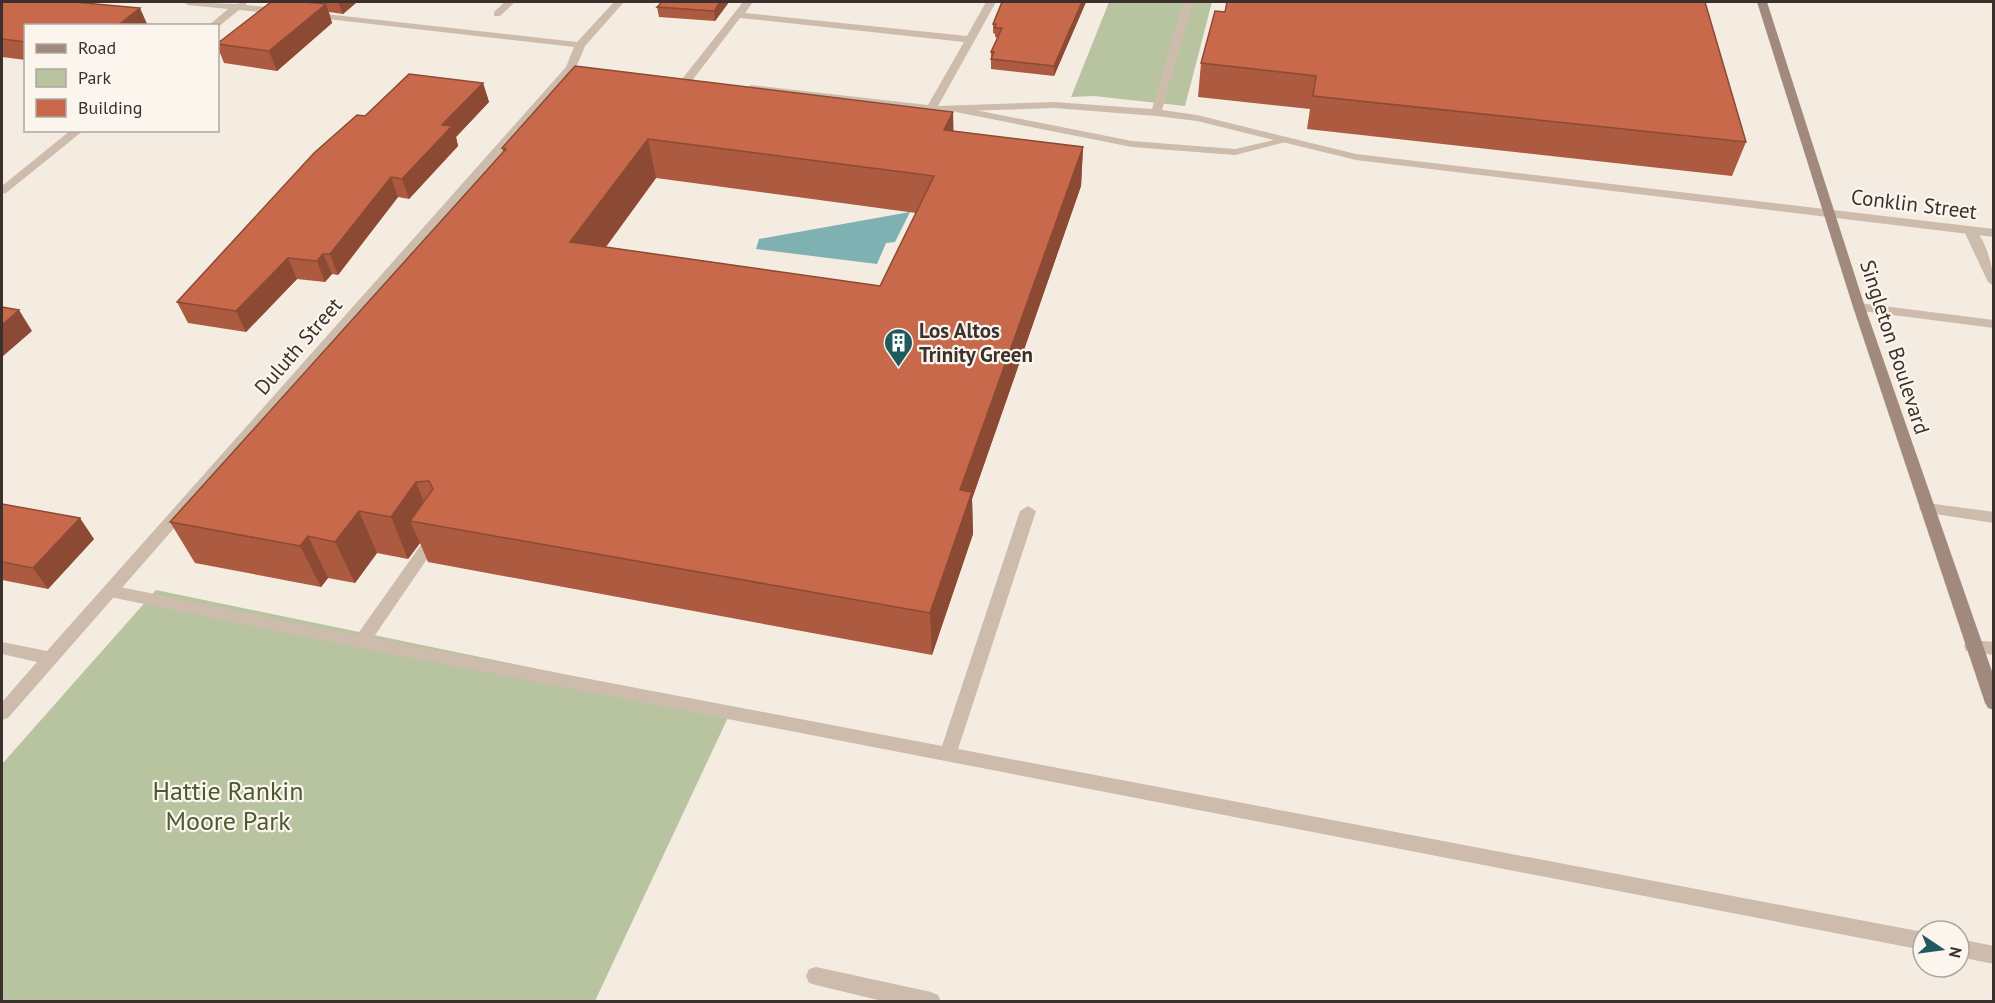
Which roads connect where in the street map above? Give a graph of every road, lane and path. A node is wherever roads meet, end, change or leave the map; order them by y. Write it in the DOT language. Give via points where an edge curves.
graph roads {
  1 [pos="188,2"];
  2 [pos="510,2"];
  3 [pos="619,2"];
  4 [pos="748,2"];
  5 [pos="991,2"];
  6 [pos="1188,2"];
  7 [pos="1762,2"];
  8 [pos="241,4"];
  9 [pos="497,14"];
  10 [pos="737,15"];
  11 [pos="216,24"];
  12 [pos="968,39"];
  13 [pos="580,45"];
  14 [pos="687,80"];
  15 [pos="733,86"];
  16 [pos="931,109"];
  17 [pos="960,110"];
  18 [pos="1156,113"];
  19 [pos="76,132"];
  20 [pos="1287,140"];
  21 [pos="2,191"];
  22 [pos="1830,213"];
  23 [pos="1970,231"];
  24 [pos="1994,233"];
  25 [pos="1994,282"];
  26 [pos="1859,307"];
  27 [pos="1994,324"];
  28 [pos="1928,508"];
  29 [pos="1028,511"];
  30 [pos="1994,518"];
  31 [pos="440,529"];
  32 [pos="110,591"];
  33 [pos="361,642"];
  34 [pos="1972,646"];
  35 [pos="2,648"];
  36 [pos="1994,649"];
  37 [pos="50,658"];
  38 [pos="1994,703"];
  39 [pos="2,713"];
  40 [pos="948,753"];
  41 [pos="1911,939"];
  42 [pos="1971,950"];
  43 [pos="1994,955"];
  44 [pos="816,976"];
  45 [pos="931,1002"];
  1 -- 8 [label="street"];
  2 -- 9 [label="street"];
  3 -- 13 [label="street, Duluth Street"];
  4 -- 10 [label="street"];
  5 -- 12 [label="street"];
  6 -- 18 [label="street"];
  7 -- 22 [label="main road, Singleton Boulevard"];
  8 -- 11 [label="street"];
  8 -- 13 [label="street"];
  10 -- 12 [label="street"];
  10 -- 14 [label="street"];
  12 -- 16 [label="street"];
  13 -- 32 [label="street, Duluth Street" via="577,68"];
  15 -- 16 [label="street"];
  16 -- 17 [label="street"];
  17 -- 18 [label="street, Conklin Street" via="1054,105"];
  17 -- 20 [label="street" via="1132,144 1235,152"];
  18 -- 20 [label="street, Conklin Street" via="1197,118"];
  19 -- 21 [label="street"];
  20 -- 22 [label="street, Conklin Street" via="1356,157"];
  22 -- 23 [label="street, Conklin Street"];
  22 -- 26 [label="main road, Singleton Boulevard"];
  23 -- 24 [label="street, Conklin Street"];
  23 -- 25 [label="street"];
  26 -- 27 [label="street"];
  26 -- 28 [label="main road, Singleton Boulevard"];
  28 -- 30 [label="street"];
  28 -- 34 [label="main road, Singleton Boulevard"];
  29 -- 40 [label="street"];
  31 -- 33 [label="street"];
  32 -- 33 [label="street"];
  32 -- 37 [label="street, Duluth Street"];
  33 -- 40 [label="street"];
  34 -- 36 [label="street"];
  34 -- 38 [label="main road, Singleton Boulevard"];
  35 -- 37 [label="street"];
  37 -- 39 [label="street, Duluth Street"];
  40 -- 41 [label="street"];
  42 -- 43 [label="street"];
  44 -- 45 [label="street"];
}
